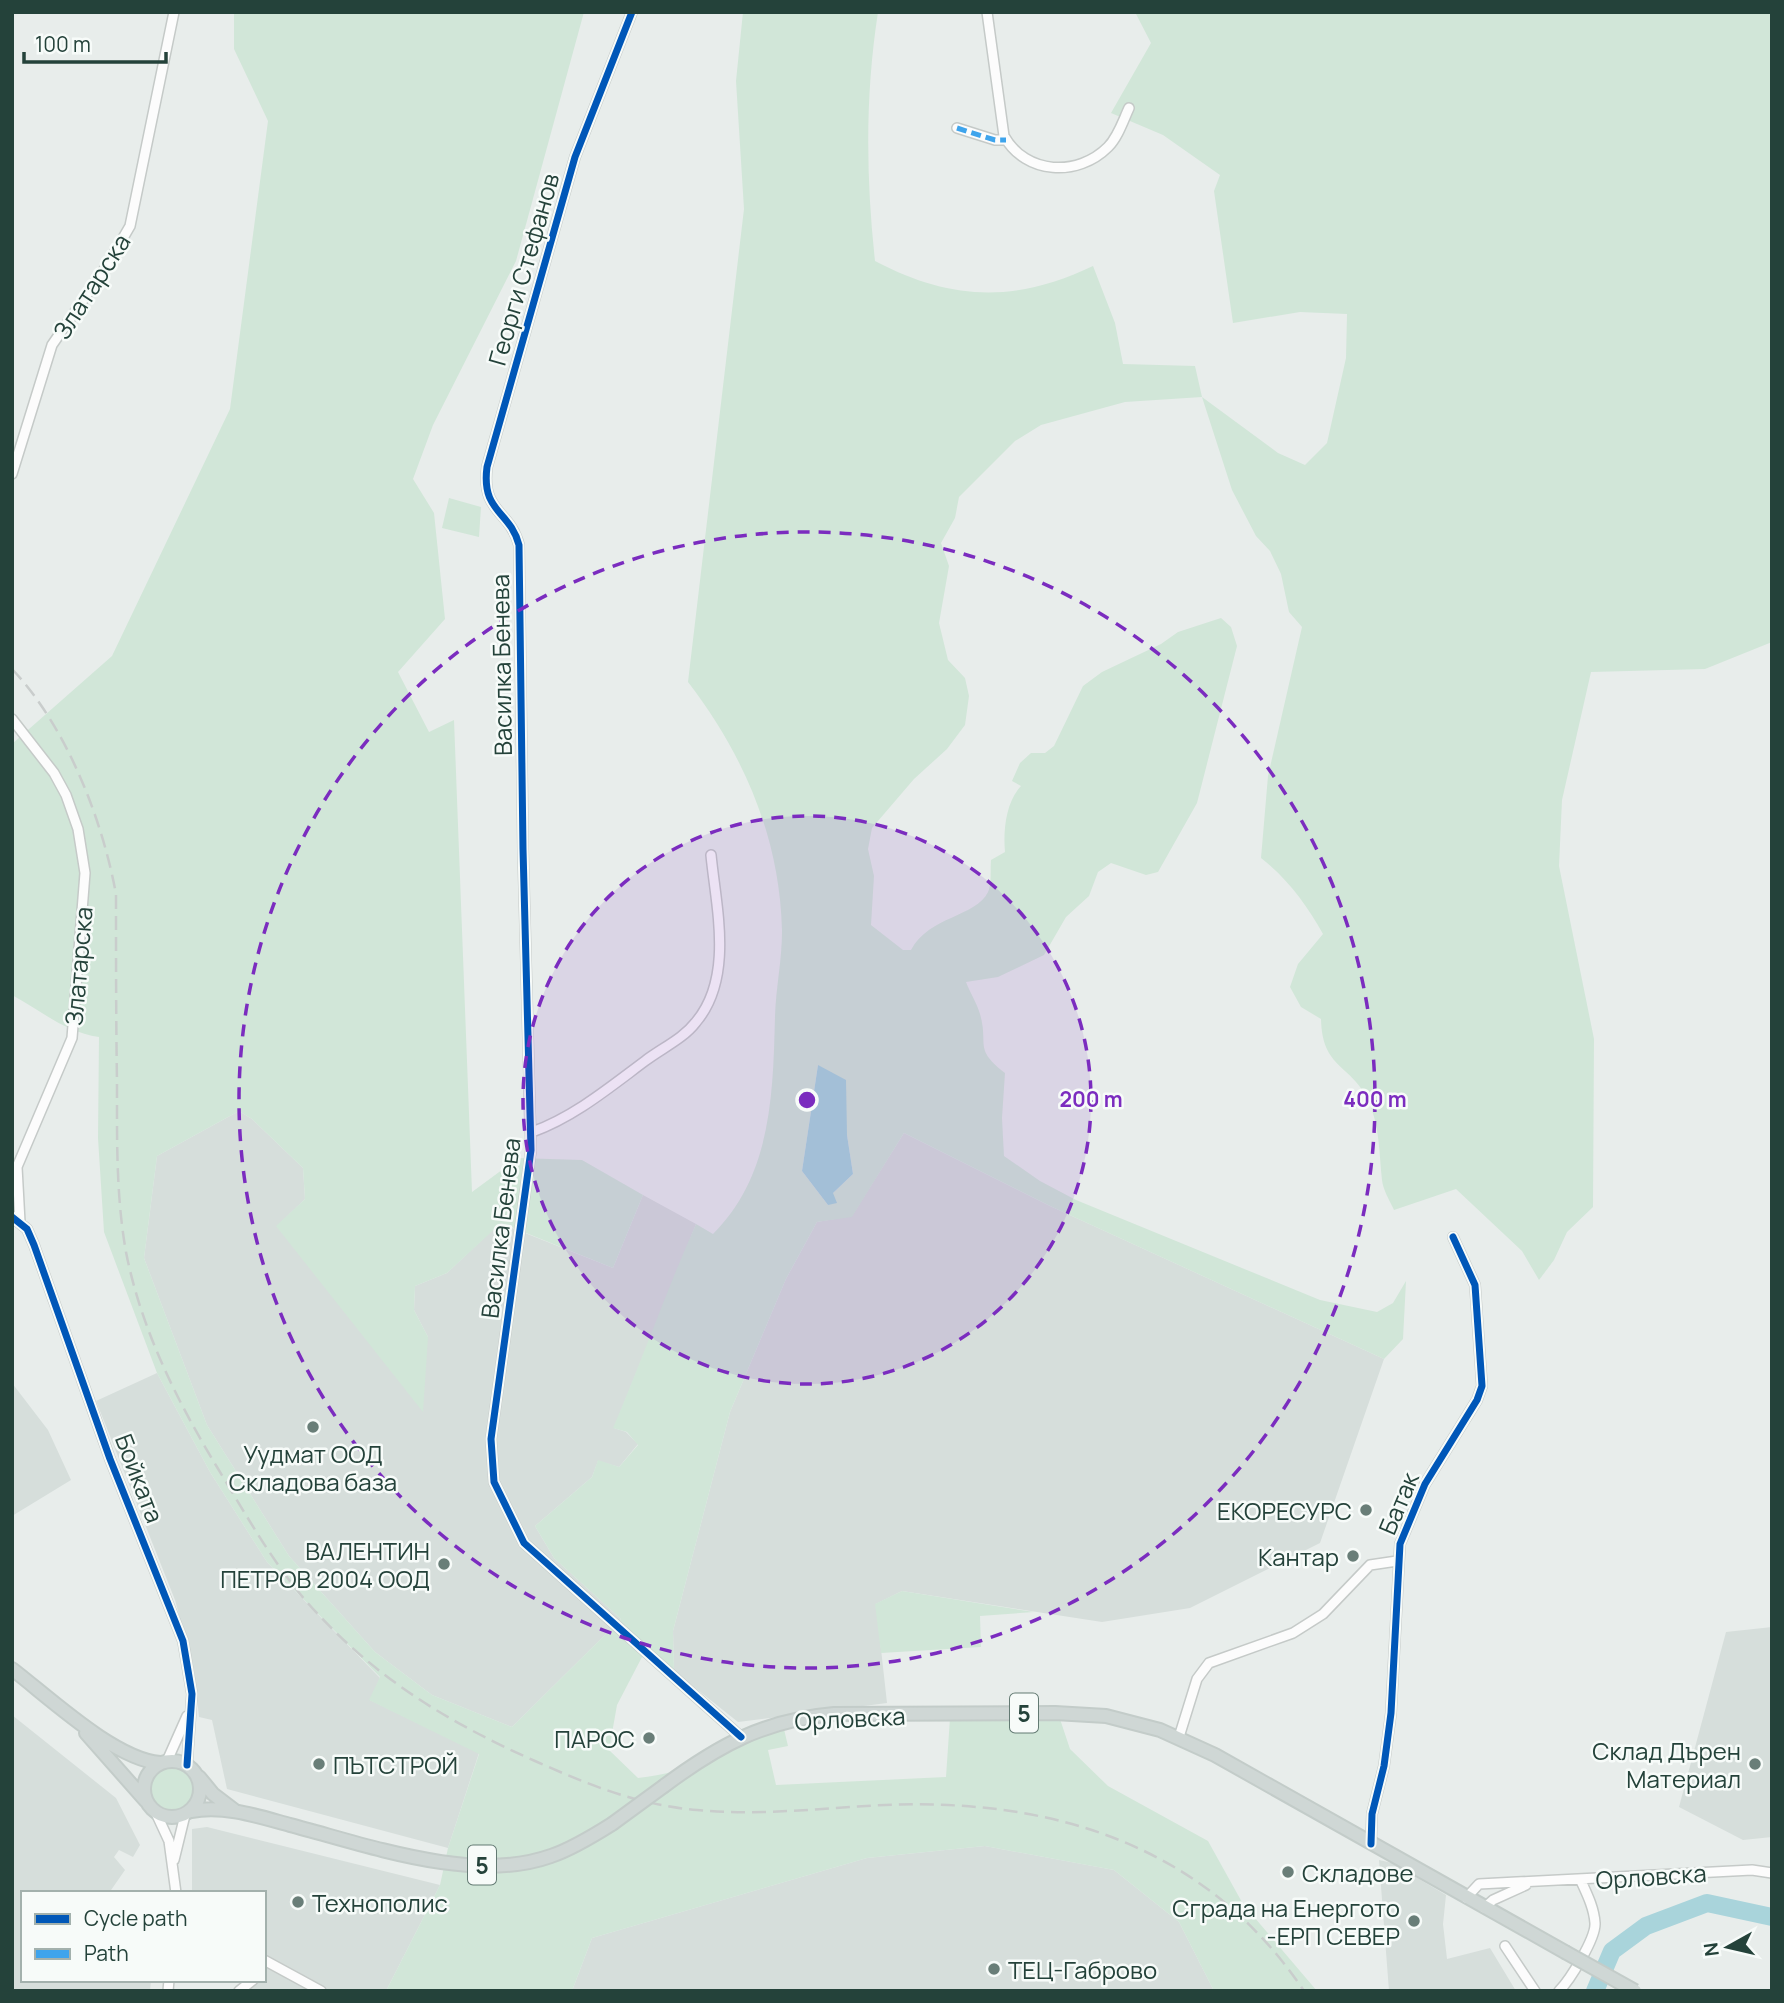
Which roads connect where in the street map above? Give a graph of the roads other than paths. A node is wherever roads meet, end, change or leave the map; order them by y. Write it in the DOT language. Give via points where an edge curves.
graph roads {
  1 [pos="174,12"];
  2 [pos="632,12"];
  3 [pos="987,12"];
  4 [pos="1129,108"];
  5 [pos="957,128"];
  6 [pos="1006,140"];
  7 [pos="12,474"];
  8 [pos="516,535"];
  9 [pos="12,719"];
  10 [pos="711,855"];
  11 [pos="532,1132"];
  12 [pos="16,1219"];
  13 [pos="1453,1237"];
  14 [pos="1397,1561"];
  15 [pos="12,1669"];
  16 [pos="191,1708"];
  17 [pos="69,1714"];
  18 [pos="741,1737"];
  19 [pos="1179,1737"];
  20 [pos="164,1762"];
  21 [pos="191,1768"];
  22 [pos="147,1802"];
  23 [pos="234,1810"];
  24 [pos="156,1813"];
  25 [pos="188,1813"];
  26 [pos="1371,1844"];
  27 [pos="174,1865"];
  28 [pos="1772,1873"];
  29 [pos="1581,1881"];
  30 [pos="1531,1883"];
  31 [pos="176,1891"];
  32 [pos="1466,1898"];
  33 [pos="1484,1908"];
  34 [pos="1505,1946"];
  35 [pos="266,1963"];
  36 [pos="321,1991"];
  37 [pos="1535,1991"];
  38 [pos="1559,1991"];
  39 [pos="1635,1991"];
  1 -- 7 [label="street, Златарска" via="130,226 52,345"];
  2 -- 8 [label="street, Георги Стефанов" via="575,156 487,467 487,497"];
  3 -- 6 [label="street"];
  4 -- 6 [label="street" via="1109,147 1075,167 1034,163"];
  5 -- 6 [label="street"];
  8 -- 11 [label="street, Василка Бенева"];
  9 -- 12 [label="street, Златарска" via="66,796 78,830 85,873 72,1038 18,1167"];
  10 -- 11 [label="street" via="720,939 718,970 703,1012 685,1034 600,1094 550,1126"];
  11 -- 18 [label="street, Василка Бенева" via="491,1439 494,1482 524,1544"];
  12 -- 16 [label="street, Бойката" via="34,1245 110,1459 178,1630 188,1663"];
  13 -- 14 [label="street, Батак" via="1475,1284 1482,1386 1413,1507"];
  14 -- 19 [label="street, Батак" via="1370,1564 1322,1614 1293,1633 1209,1663 1197,1679"];
  14 -- 26 [label="street, Батак" via="1391,1713"];
  15 -- 17 [label="main road"];
  16 -- 20 [label="street, Бойката"];
  16 -- 21 [label="street, Бойката"];
  17 -- 20 [label="main road" via="132,1756"];
  17 -- 22 [label="main road"];
  18 -- 19 [label="main road, Орловска / 5" via="784,1721 825,1715 1035,1713 1106,1716"];
  18 -- 23 [label="main road, Орловска / 5, bridge" via="612,1824 550,1857 515,1864 472,1865 359,1843"];
  19 -- 26 [label="main road, Орловска / 5"];
  20 -- 21 [label="main road"];
  20 -- 22 [label="main road" via="147,1776"];
  21 -- 23 [label="main road, Орловска / 5"];
  21 -- 25 [label="main road" via="199,1779 200,1796"];
  22 -- 24 [label="main road"];
  23 -- 25 [label="main road, Орловска / 5"];
  24 -- 25 [label="main road, 5" via="170,1818"];
  24 -- 27 [label="street"];
  25 -- 27 [label="street"];
  26 -- 32 [label="main road, Орловска / 5"];
  27 -- 31 [label="street"];
  28 -- 29 [label="street, Орловска" via="1752,1870"];
  29 -- 30 [label="street, Орловска"];
  29 -- 38 [label="street" via="1595,1928"];
  30 -- 32 [label="street, Орловска" via="1479,1884"];
  30 -- 33 [label="street, Орловска"];
  32 -- 33 [label="main road, Орловска / 5"];
  33 -- 39 [label="main road, 5, bridge"];
  34 -- 37 [label="street"];
  35 -- 36 [label="street"];
}
